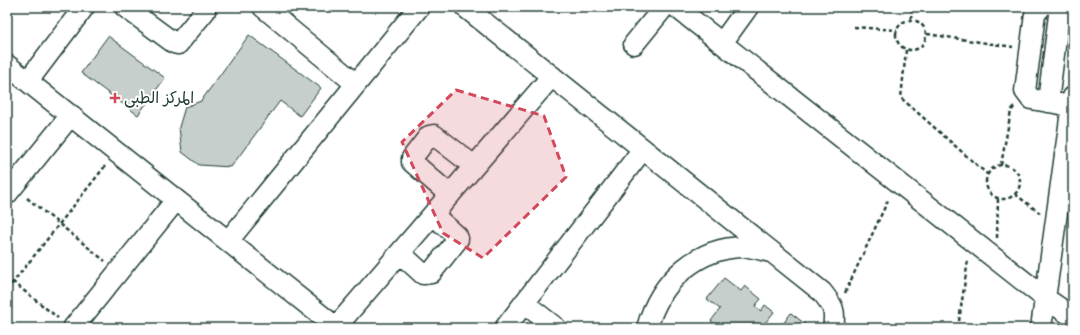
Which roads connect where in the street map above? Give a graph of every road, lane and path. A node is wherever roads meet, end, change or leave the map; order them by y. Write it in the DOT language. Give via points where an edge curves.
graph roads {
  1 [pos="84,7"];
  2 [pos="125,7"];
  3 [pos="205,7"];
  4 [pos="263,7"];
  5 [pos="419,7"];
  6 [pos="465,7"];
  7 [pos="664,7"];
  8 [pos="676,7"];
  9 [pos="748,7"];
  10 [pos="912,7"];
  11 [pos="1041,7"];
  12 [pos="1056,7"];
  13 [pos="1060,7"];
  14 [pos="1073,9"];
  15 [pos="911,20"];
  16 [pos="854,27"];
  17 [pos="897,30"];
  18 [pos="927,34"];
  19 [pos="722,43"];
  20 [pos="634,44"];
  21 [pos="906,50"];
  22 [pos="1030,50"];
  23 [pos="7,65"];
  24 [pos="552,76"];
  25 [pos="28,81"];
  26 [pos="356,84"];
  27 [pos="1039,101"];
  28 [pos="1072,101"];
  29 [pos="71,115"];
  30 [pos="643,148"];
  31 [pos="117,152"];
  32 [pos="1001,165"];
  33 [pos="474,166"];
  34 [pos="987,174"];
  35 [pos="897,181"];
  36 [pos="10,191"];
  37 [pos="1015,194"];
  38 [pos="450,195"];
  39 [pos="998,198"];
  40 [pos="176,200"];
  41 [pos="433,215"];
  42 [pos="59,225"];
  43 [pos="1055,225"];
  44 [pos="971,239"];
  45 [pos="228,241"];
  46 [pos="772,252"];
  47 [pos="400,253"];
  48 [pos="997,260"];
  49 [pos="118,272"];
  50 [pos="7,277"];
  51 [pos="14,282"];
  52 [pos="7,290"];
  53 [pos="1045,298"];
  54 [pos="524,303"];
  55 [pos="1073,317"];
  56 [pos="834,321"];
  57 [pos="66,323"];
  58 [pos="336,328"];
  59 [pos="505,328"];
  60 [pos="556,328"];
  61 [pos="647,328"];
  62 [pos="958,328"];
  63 [pos="1041,328"];
  1 -- 25 [label="street"];
  2 -- 3 [label="street" via="178,44 205,11"];
  4 -- 26 [label="street"];
  5 -- 26 [label="street"];
  6 -- 24 [label="street"];
  7 -- 20 [label="street"];
  8 -- 19 [label="street"];
  9 -- 19 [label="street"];
  10 -- 15 [label="path"];
  11 -- 22 [label="street" via="1035,14"];
  12 -- 13 [label="street"];
  13 -- 14 [label="street"];
  13 -- 27 [label="street"];
  15 -- 17 [label="path" via="900,25"];
  15 -- 18 [label="path" via="922,24"];
  16 -- 17 [label="path"];
  17 -- 21 [label="path" via="897,42"];
  18 -- 21 [label="path" via="926,40 918,49"];
  18 -- 22 [label="path"];
  19 -- 35 [label="street"];
  21 -- 34 [label="path" via="900,98"];
  22 -- 27 [label="street" via="1025,90"];
  23 -- 25 [label="street"];
  24 -- 30 [label="street"];
  24 -- 33 [label="street"];
  25 -- 29 [label="street"];
  26 -- 45 [label="street"];
  27 -- 28 [label="street"];
  27 -- 32 [label="path" via="1020,102 1011,111"];
  28 -- 43 [label="street"];
  29 -- 31 [label="street"];
  29 -- 36 [label="street"];
  30 -- 46 [label="street"];
  30 -- 54 [label="street"];
  31 -- 40 [label="street"];
  31 -- 42 [label="path"];
  32 -- 34 [label="path"];
  32 -- 37 [label="path" via="1007,165 1017,172 1020,183"];
  33 -- 38 [label="street"];
  33 -- 38 [label="street" via="434,135 429,136 412,158 412,162"];
  34 -- 39 [label="path" via="989,192"];
  35 -- 44 [label="street"];
  35 -- 56 [label="path"];
  36 -- 42 [label="path"];
  37 -- 39 [label="path" via="1010,198"];
  37 -- 43 [label="path"];
  38 -- 41 [label="street"];
  39 -- 48 [label="path"];
  40 -- 45 [label="street"];
  40 -- 49 [label="street"];
  41 -- 47 [label="street"];
  41 -- 47 [label="street" via="458,239 431,273 423,274"];
  42 -- 49 [label="path"];
  42 -- 51 [label="path"];
  43 -- 53 [label="street"];
  44 -- 48 [label="street"];
  44 -- 62 [label="path"];
  45 -- 58 [label="street"];
  46 -- 56 [label="street" via="822,292 830,302"];
  46 -- 61 [label="street" via="750,247 726,249 704,256 684,269 667,285 654,305"];
  47 -- 58 [label="street"];
  48 -- 53 [label="street"];
  49 -- 57 [label="street"];
  50 -- 51 [label="path"];
  51 -- 52 [label="path"];
  51 -- 57 [label="path"];
  53 -- 55 [label="street"];
  53 -- 63 [label="street"];
  54 -- 59 [label="street"];
  54 -- 60 [label="street"];
}
